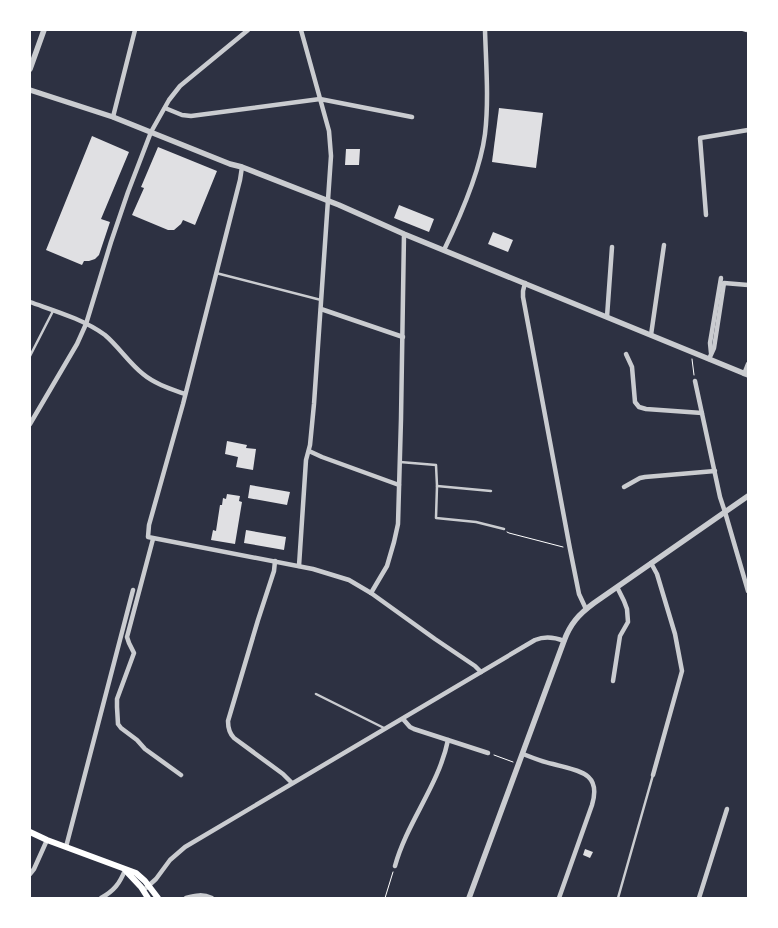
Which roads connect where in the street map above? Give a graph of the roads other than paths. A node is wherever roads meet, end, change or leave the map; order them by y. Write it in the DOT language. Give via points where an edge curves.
graph roads {
  1 [pos="44,30"];
  2 [pos="135,30"];
  3 [pos="248,30"];
  4 [pos="301,30"];
  5 [pos="485,30"];
  6 [pos="30,69"];
  7 [pos="30,90"];
  8 [pos="320,98"];
  9 [pos="164,108"];
  10 [pos="113,117"];
  11 [pos="412,117"];
  12 [pos="748,130"];
  13 [pos="151,132"];
  14 [pos="242,167"];
  15 [pos="328,201"];
  16 [pos="706,215"];
  17 [pos="404,234"];
  18 [pos="664,245"];
  19 [pos="612,247"];
  20 [pos="444,250"];
  21 [pos="216,273"];
  22 [pos="720,278"];
  23 [pos="525,283"];
  24 [pos="748,285"];
  25 [pos="321,300"];
  26 [pos="30,302"];
  27 [pos="321,309"];
  28 [pos="54,311"];
  29 [pos="607,317"];
  30 [pos="86,324"];
  31 [pos="651,335"];
  32 [pos="403,337"];
  33 [pos="626,354"];
  34 [pos="30,356"];
  35 [pos="710,357"];
  36 [pos="748,364"];
  37 [pos="746,374"];
  38 [pos="695,381"];
  39 [pos="185,394"];
  40 [pos="702,413"];
  41 [pos="30,424"];
  42 [pos="309,451"];
  43 [pos="400,462"];
  44 [pos="715,471"];
  45 [pos="399,485"];
  46 [pos="437,486"];
  47 [pos="624,487"];
  48 [pos="490,491"];
  49 [pos="748,496"];
  50 [pos="725,512"];
  51 [pos="504,530"];
  52 [pos="151,538"];
  53 [pos="275,561"];
  54 [pos="651,563"];
  55 [pos="299,566"];
  56 [pos="617,587"];
  57 [pos="133,590"];
  58 [pos="748,590"];
  59 [pos="371,593"];
  60 [pos="586,609"];
  61 [pos="564,641"];
  62 [pos="481,672"];
  63 [pos="613,681"];
  64 [pos="316,694"];
  65 [pos="403,718"];
  66 [pos="386,729"];
  67 [pos="448,740"];
  68 [pos="488,754"];
  69 [pos="523,754"];
  70 [pos="181,775"];
  71 [pos="653,775"];
  72 [pos="292,783"];
  73 [pos="727,809"];
  74 [pos="30,832"];
  75 [pos="47,840"];
  76 [pos="66,847"];
  77 [pos="395,866"];
  78 [pos="125,870"];
  79 [pos="30,874"];
  80 [pos="146,888"];
  81 [pos="101,898"];
  82 [pos="148,898"];
  83 [pos="158,898"];
  84 [pos="186,898"];
  85 [pos="212,898"];
  86 [pos="469,898"];
  87 [pos="559,898"];
  88 [pos="618,898"];
  89 [pos="699,898"];
  1 -- 6 [label="street"];
  2 -- 10 [label="street"];
  3 -- 9 [label="street" via="180,86"];
  4 -- 8 [label="street"];
  5 -- 20 [label="street" via="486,121 482,149 474,178"];
  7 -- 10 [label="street"];
  8 -- 9 [label="street" via="191,116"];
  8 -- 11 [label="street"];
  8 -- 15 [label="street" via="331,141"];
  9 -- 13 [label="street"];
  10 -- 13 [label="street"];
  12 -- 16 [label="street" via="700,138"];
  13 -- 14 [label="street"];
  13 -- 30 [label="street" via="114,233"];
  14 -- 15 [label="street"];
  14 -- 21 [label="street"];
  15 -- 17 [label="street"];
  15 -- 25 [label="street"];
  17 -- 20 [label="street"];
  17 -- 32 [label="street"];
  18 -- 31 [label="street"];
  19 -- 29 [label="street"];
  20 -- 23 [label="street"];
  21 -- 25 [label="lane"];
  21 -- 39 [label="street"];
  22 -- 35 [label="street"];
  23 -- 29 [label="street"];
  23 -- 60 [label="street" via="523,297 570,549 579,594"];
  24 -- 35 [label="street" via="724,283 716,339"];
  25 -- 27 [label="street"];
  26 -- 28 [label="street"];
  27 -- 32 [label="street"];
  27 -- 42 [label="street"];
  28 -- 30 [label="street"];
  28 -- 34 [label="lane"];
  29 -- 31 [label="street"];
  30 -- 39 [label="street" via="115,344 144,375"];
  30 -- 41 [label="street"];
  31 -- 35 [label="street"];
  32 -- 43 [label="street"];
  33 -- 40 [label="street" via="632,366 638,407"];
  35 -- 37 [label="street"];
  36 -- 37 [label="street"];
  38 -- 40 [label="street"];
  39 -- 52 [label="street" via="149,525"];
  40 -- 44 [label="street"];
  42 -- 45 [label="street"];
  42 -- 55 [label="street"];
  43 -- 45 [label="street"];
  43 -- 46 [label="lane" via="436,465"];
  44 -- 47 [label="street" via="645,477"];
  44 -- 50 [label="street"];
  45 -- 59 [label="street" via="394,542 387,566"];
  46 -- 48 [label="lane"];
  46 -- 51 [label="lane" via="436,518 476,522"];
  49 -- 50 [label="street"];
  50 -- 54 [label="street"];
  50 -- 58 [label="street"];
  52 -- 53 [label="street"];
  52 -- 70 [label="street" via="127,637 134,653 117,699 117,721 145,749"];
  53 -- 55 [label="street"];
  53 -- 72 [label="street" via="228,728 234,738"];
  54 -- 56 [label="street"];
  54 -- 71 [label="street" via="658,574 682,671"];
  55 -- 59 [label="street" via="340,577"];
  56 -- 60 [label="street"];
  56 -- 63 [label="street" via="627,609 628,622 620,636"];
  57 -- 76 [label="street"];
  59 -- 62 [label="street"];
  60 -- 61 [label="street" via="574,620"];
  61 -- 62 [label="street" via="544,637"];
  61 -- 69 [label="street"];
  62 -- 65 [label="street"];
  64 -- 66 [label="lane"];
  65 -- 66 [label="street"];
  65 -- 67 [label="street" via="414,729"];
  66 -- 72 [label="street"];
  67 -- 68 [label="street"];
  67 -- 77 [label="street" via="436,775"];
  69 -- 86 [label="street"];
  69 -- 87 [label="street" via="583,773 595,789"];
  71 -- 88 [label="lane"];
  72 -- 80 [label="street" via="185,847"];
  73 -- 89 [label="street"];
  74 -- 75 [label="main road"];
  75 -- 76 [label="main road"];
  75 -- 79 [label="street"];
  76 -- 78 [label="main road"];
  78 -- 80 [label="main road"];
  78 -- 81 [label="street" via="117,886"];
  80 -- 82 [label="main road"];
  80 -- 83 [label="main road"];
  84 -- 85 [label="street" via="203,895"];
}
